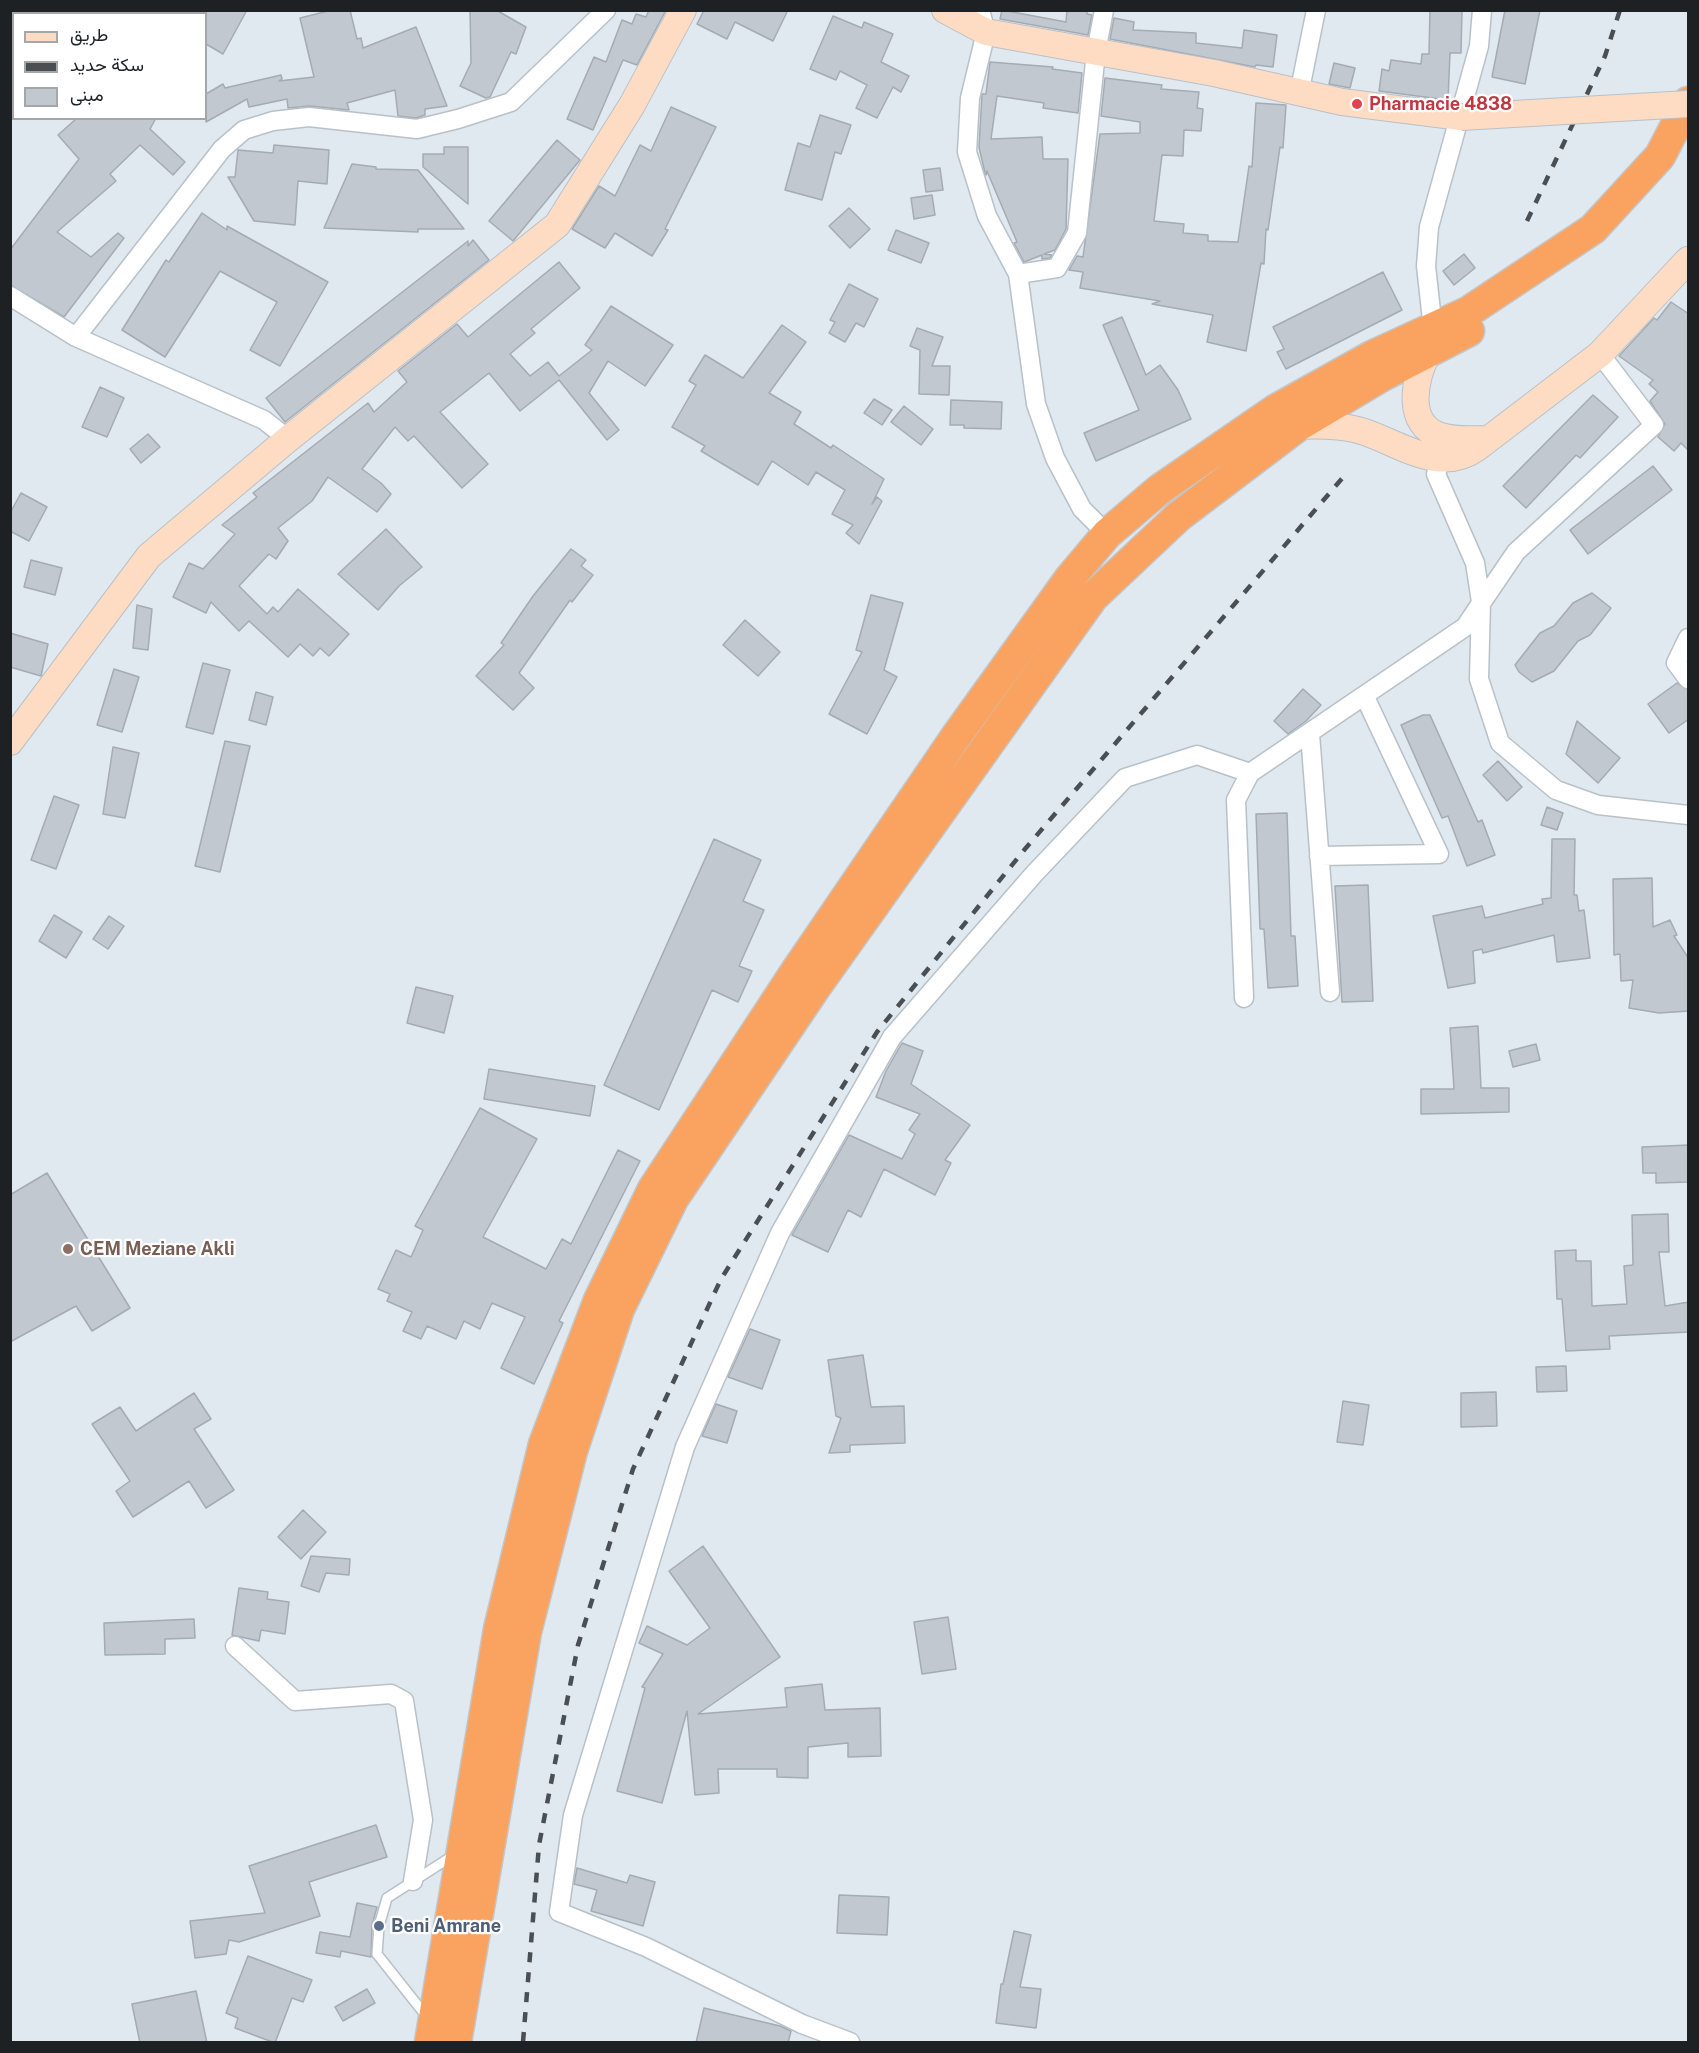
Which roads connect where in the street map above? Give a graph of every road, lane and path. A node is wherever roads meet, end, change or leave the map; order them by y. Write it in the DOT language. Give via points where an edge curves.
graph roads {
  1 [pos="606,10"];
  2 [pos="683,10"];
  3 [pos="945,10"];
  4 [pos="1104,10"];
  5 [pos="1316,10"];
  6 [pos="1482,10"];
  7 [pos="983,21"];
  8 [pos="1096,52"];
  9 [pos="1299,94"];
  10 [pos="1689,103"];
  11 [pos="1461,117"];
  12 [pos="1689,146"];
  13 [pos="1689,260"];
  14 [pos="1018,274"];
  15 [pos="10,296"];
  16 [pos="76,337"];
  17 [pos="1430,342"];
  18 [pos="1600,354"];
  19 [pos="1298,426"];
  20 [pos="288,439"];
  21 [pos="1444,449"];
  22 [pos="1107,534"];
  23 [pos="1481,602"];
  24 [pos="1689,638"];
  25 [pos="1689,679"];
  26 [pos="1365,697"];
  27 [pos="1310,734"];
  28 [pos="10,742"];
  29 [pos="1250,773"];
  30 [pos="1689,814"];
  31 [pos="1319,856"];
  32 [pos="1330,992"];
  33 [pos="1244,998"];
  34 [pos="235,1646"];
  35 [pos="461,1850"];
  36 [pos="413,1881"];
  37 [pos="440,2037"];
  38 [pos="850,2043"];
  1 -- 16 [label="street" via="511,102 417,129 309,117 273,121 244,130 222,149"];
  2 -- 20 [label="main road" via="632,105 557,225"];
  3 -- 7 [label="main road"];
  4 -- 8 [label="street"];
  5 -- 9 [label="street"];
  6 -- 11 [label="street" via="1479,46"];
  7 -- 8 [label="main road"];
  7 -- 14 [label="street" via="970,98 967,153 987,216"];
  8 -- 9 [label="main road"];
  8 -- 14 [label="street" via="1077,233 1057,268"];
  9 -- 11 [label="main road"];
  10 -- 11 [label="main road, bridge"];
  10 -- 17 [label="highway" via="1660,156 1593,229 1468,312"];
  11 -- 17 [label="street" via="1426,247"];
  12 -- 17 [label="highway" via="1677,168 1602,245 1513,306"];
  13 -- 18 [label="main road"];
  14 -- 22 [label="street" via="1036,404 1055,458 1082,509"];
  15 -- 16 [label="street"];
  16 -- 20 [label="street" via="264,420"];
  17 -- 19 [label="highway"];
  17 -- 21 [label="main road" via="1416,384 1419,415"];
  17 -- 22 [label="highway" via="1372,356 1275,410 1160,489"];
  18 -- 21 [label="main road" via="1488,439"];
  18 -- 23 [label="street" via="1654,425 1516,552"];
  19 -- 21 [label="main road" via="1331,425 1360,431 1406,450"];
  19 -- 37 [label="highway" via="1179,516 1093,597 814,988 673,1199 619,1309 572,1451 532,1609"];
  20 -- 28 [label="main road" via="148,556"];
  21 -- 23 [label="street" via="1436,474 1475,563"];
  22 -- 35 [label="highway" via="1070,578 955,738 789,981 648,1199 599,1300 544,1444 499,1629"];
  23 -- 26 [label="street" via="1466,627"];
  23 -- 30 [label="street" via="1479,678 1500,743 1556,790 1598,805"];
  24 -- 25 [label="street" via="1677,663"];
  26 -- 27 [label="street"];
  26 -- 31 [label="street" via="1439,854"];
  27 -- 29 [label="street"];
  27 -- 31 [label="street"];
  29 -- 33 [label="street" via="1236,800"];
  29 -- 38 [label="street" via="1197,755 1125,778 1034,874 892,1036 780,1233 678,1469 573,1815 559,1912 646,1947 802,2024"];
  31 -- 32 [label="street"];
  34 -- 36 [label="street" via="295,1701 391,1694 404,1701 423,1820"];
  35 -- 36 [label="lane"];
  35 -- 37 [label="highway"];
  36 -- 37 [label="lane" via="387,1898 377,1954"];
}
